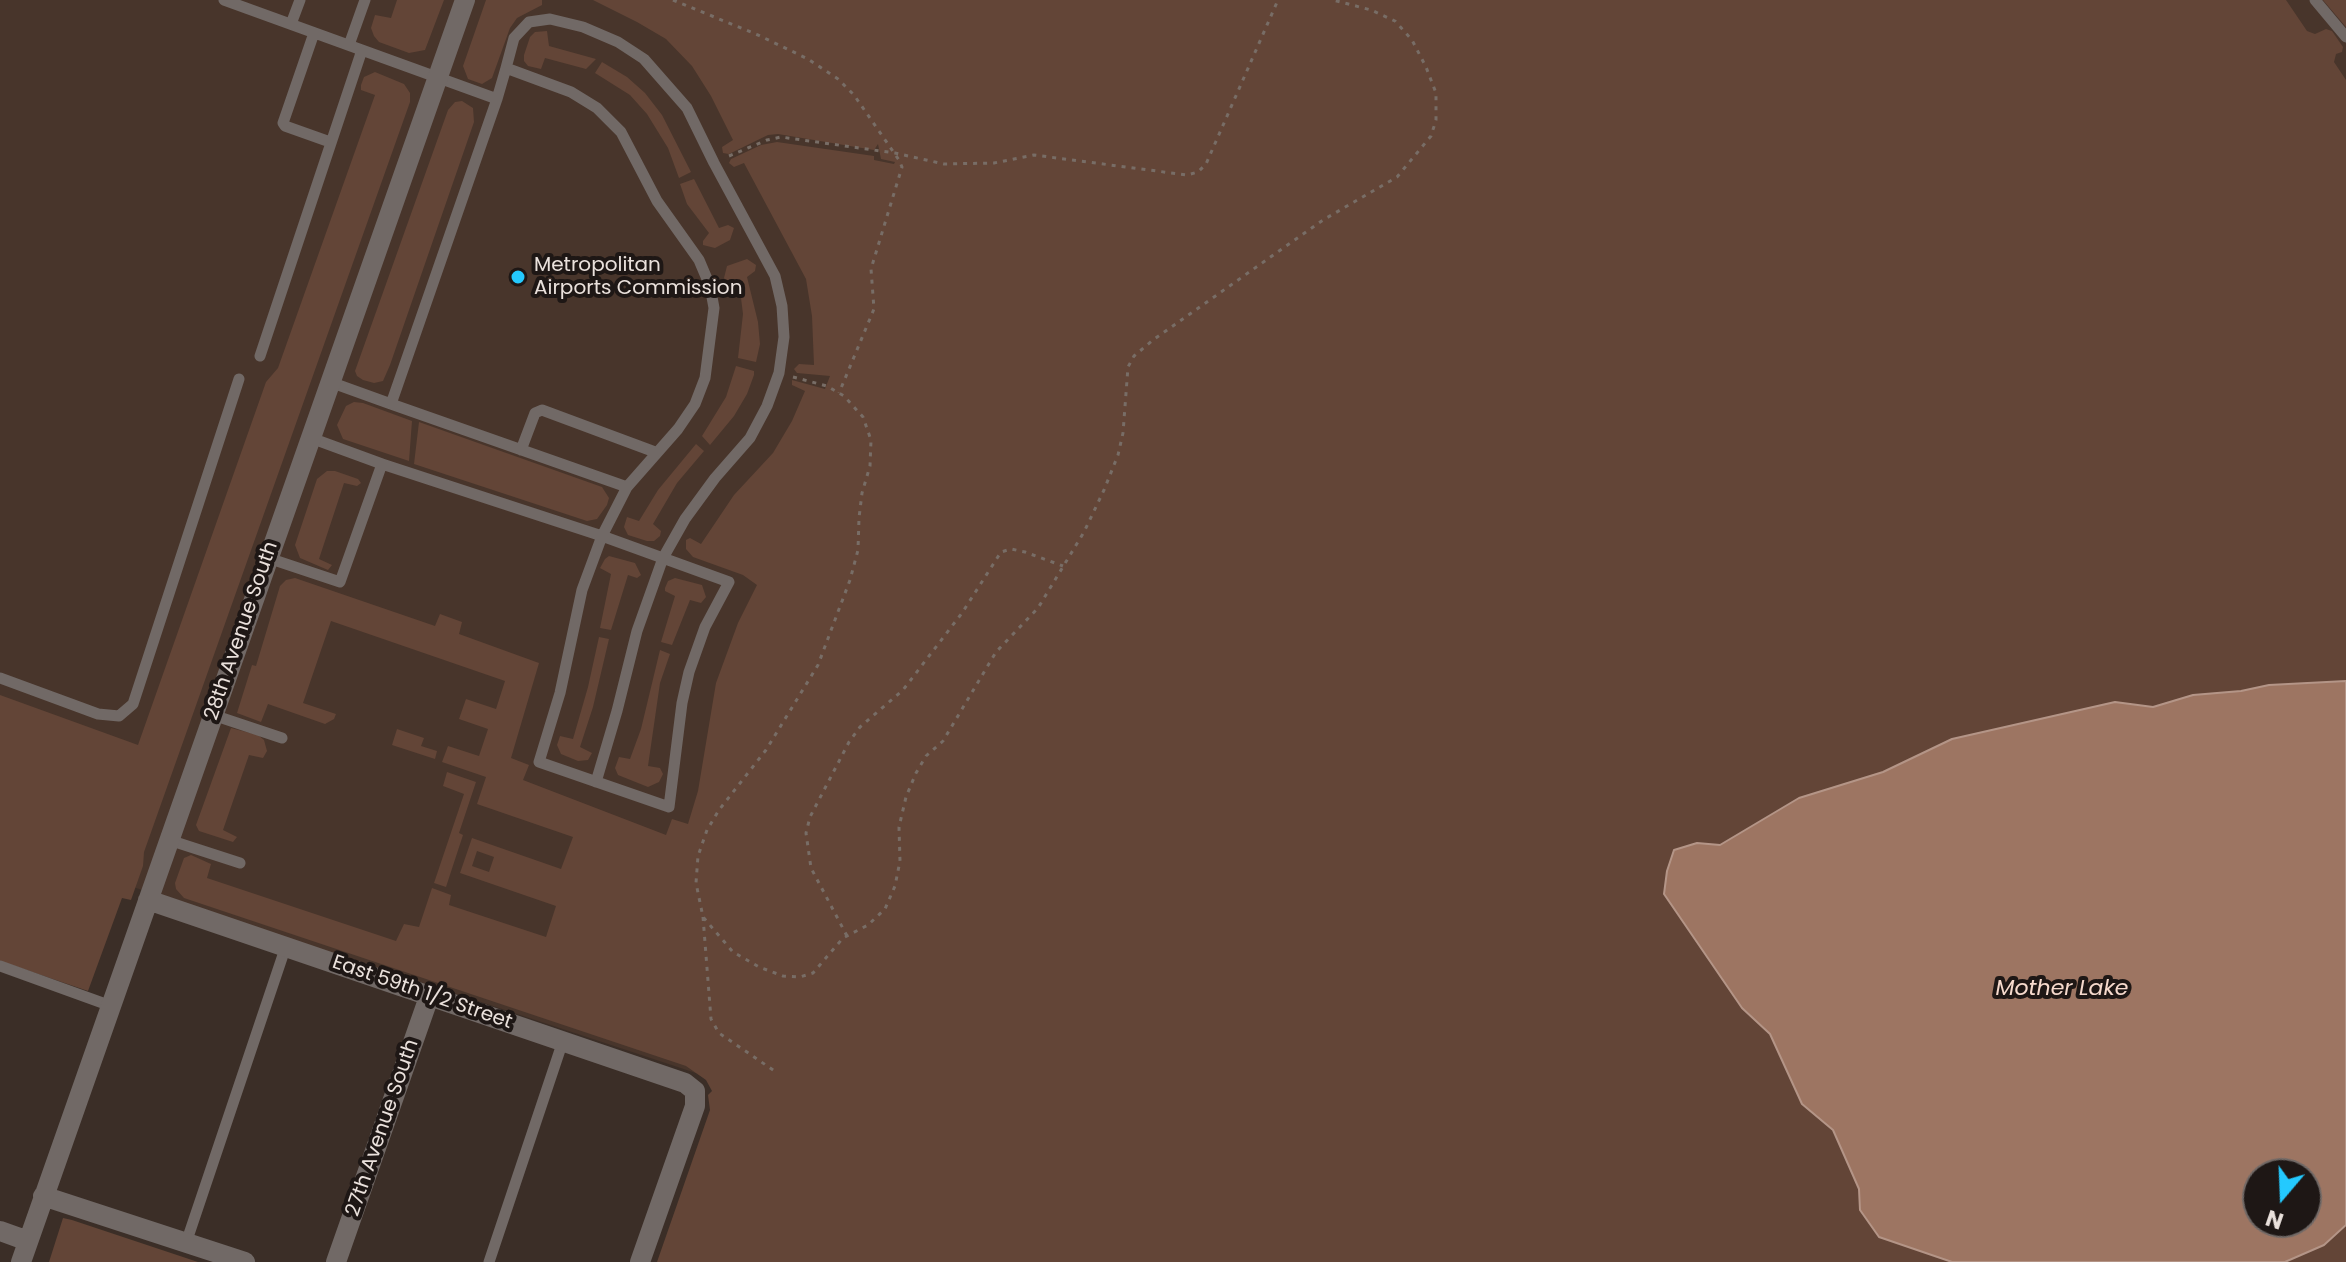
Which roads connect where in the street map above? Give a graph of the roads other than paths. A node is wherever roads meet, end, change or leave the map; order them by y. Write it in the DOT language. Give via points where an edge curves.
graph roads {
  1 [pos="224,0"];
  2 [pos="300,0"];
  3 [pos="365,0"];
  4 [pos="465,0"];
  5 [pos="2315,0"];
  6 [pos="291,24"];
  7 [pos="314,33"];
  8 [pos="2346,37"];
  9 [pos="349,45"];
  10 [pos="362,50"];
  11 [pos="506,68"];
  12 [pos="438,78"];
  13 [pos="497,99"];
  14 [pos="330,142"];
  15 [pos="260,356"];
  16 [pos="239,379"];
  17 [pos="330,382"];
  18 [pos="391,404"];
  19 [pos="311,438"];
  20 [pos="521,450"];
  21 [pos="655,452"];
  22 [pos="382,464"];
  23 [pos="627,487"];
  24 [pos="602,536"];
  25 [pos="268,558"];
  26 [pos="663,558"];
  27 [pos="0,678"];
  28 [pos="213,715"];
  29 [pos="282,738"];
  30 [pos="596,782"];
  31 [pos="169,840"];
  32 [pos="240,863"];
  33 [pos="148,900"];
  34 [pos="286,946"];
  35 [pos="0,966"];
  36 [pos="430,994"];
  37 [pos="111,1006"];
  38 [pos="563,1041"];
  39 [pos="43,1196"];
  40 [pos="0,1231"];
  41 [pos="28,1241"];
  42 [pos="186,1243"];
  43 [pos="21,1262"];
  44 [pos="245,1262"];
  45 [pos="336,1262"];
  46 [pos="489,1262"];
  47 [pos="640,1262"];
  1 -- 6 [label="lane"];
  2 -- 6 [label="lane"];
  3 -- 9 [label="lane"];
  4 -- 12 [label="street, 28th Avenue South"];
  5 -- 8 [label="lane"];
  6 -- 7 [label="lane"];
  7 -- 9 [label="lane"];
  7 -- 14 [label="lane" via="283,123"];
  9 -- 10 [label="lane"];
  10 -- 12 [label="lane"];
  10 -- 14 [label="lane"];
  11 -- 13 [label="lane"];
  11 -- 21 [label="lane" via="571,92 621,132 710,286 714,308 705,378 695,404"];
  11 -- 26 [label="lane" via="514,38 529,22 550,19 583,27 644,59 687,108 775,276 784,337 767,406 750,438 685,519"];
  12 -- 13 [label="lane"];
  12 -- 17 [label="street, 28th Avenue South"];
  13 -- 18 [label="lane"];
  14 -- 15 [label="lane"];
  16 -- 27 [label="lane" via="133,704 119,716 98,714"];
  17 -- 18 [label="lane"];
  17 -- 19 [label="street, 28th Avenue South"];
  18 -- 20 [label="lane"];
  19 -- 22 [label="lane"];
  19 -- 25 [label="street, 28th Avenue South"];
  20 -- 21 [label="lane" via="535,413 542,410"];
  20 -- 23 [label="lane"];
  21 -- 23 [label="lane"];
  22 -- 24 [label="lane"];
  22 -- 25 [label="lane" via="340,582"];
  23 -- 24 [label="lane"];
  24 -- 26 [label="lane"];
  24 -- 30 [label="lane" via="582,590 539,762"];
  25 -- 28 [label="street, 28th Avenue South"];
  26 -- 30 [label="lane"];
  26 -- 30 [label="lane" via="729,582 689,672 669,807"];
  28 -- 29 [label="lane"];
  28 -- 31 [label="street, 28th Avenue South"];
  31 -- 32 [label="lane"];
  31 -- 33 [label="street, 28th Avenue South"];
  33 -- 34 [label="street, East 59th 1/2 Street"];
  33 -- 37 [label="street, 28th Avenue South"];
  34 -- 36 [label="street, East 59th 1/2 Street"];
  34 -- 42 [label="lane"];
  35 -- 37 [label="lane"];
  36 -- 38 [label="street, East 59th 1/2 Street"];
  36 -- 45 [label="street, 27th Avenue South"];
  37 -- 39 [label="street, 28th Avenue South"];
  38 -- 46 [label="lane"];
  38 -- 47 [label="street, East 59th 1/2 Street" via="695,1091 695,1106"];
  39 -- 41 [label="street, 28th Avenue South"];
  39 -- 42 [label="street"];
  40 -- 41 [label="street"];
  41 -- 43 [label="street, 28th Avenue South"];
  42 -- 44 [label="street"];
}
